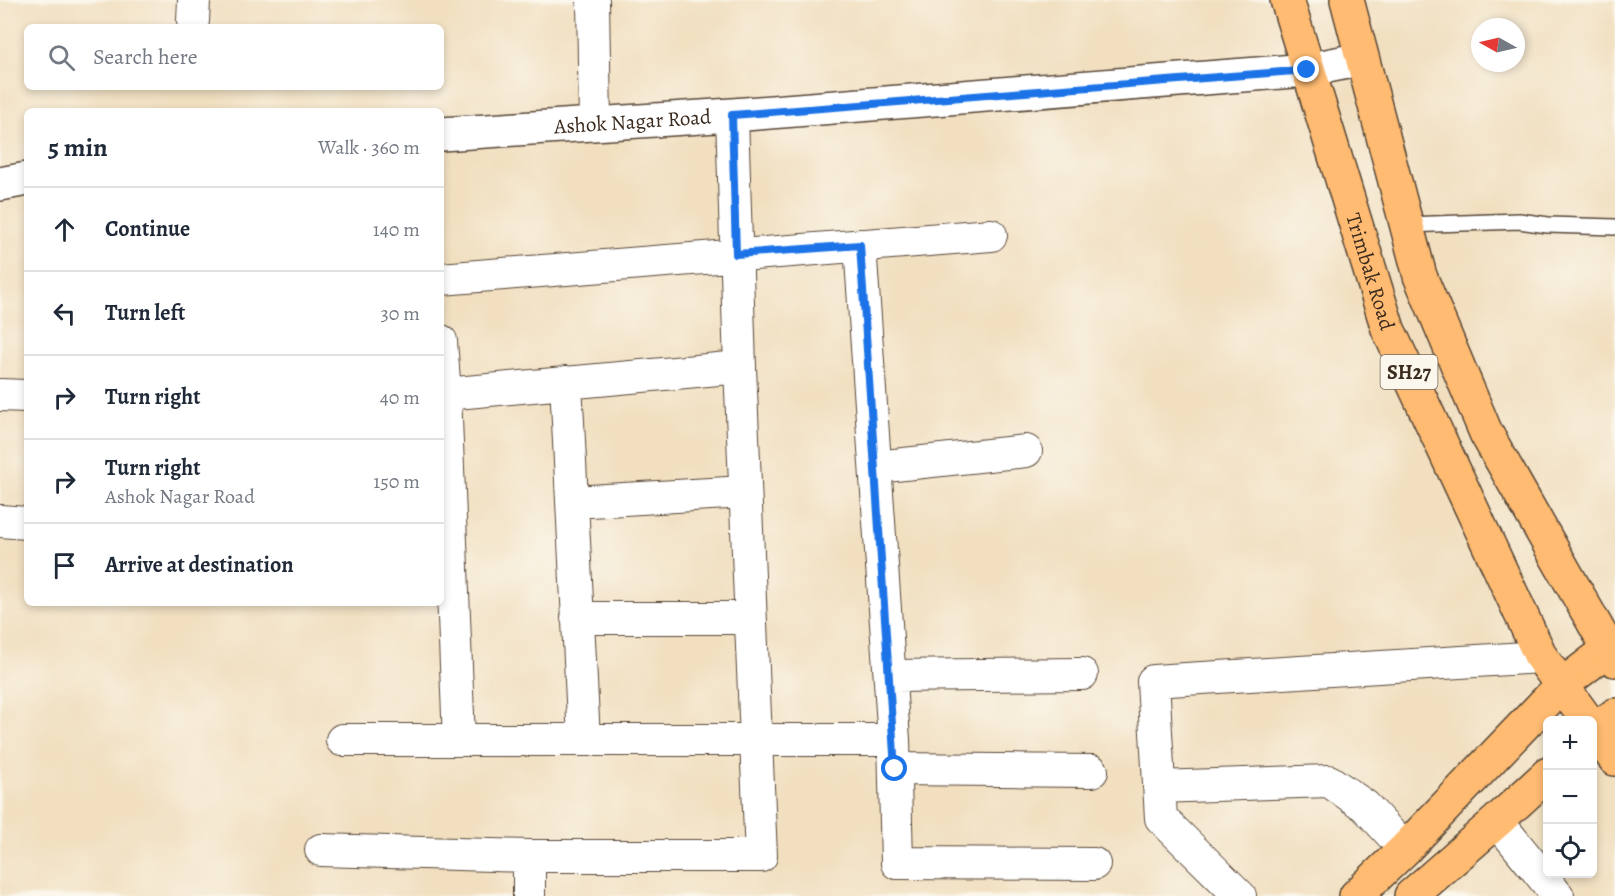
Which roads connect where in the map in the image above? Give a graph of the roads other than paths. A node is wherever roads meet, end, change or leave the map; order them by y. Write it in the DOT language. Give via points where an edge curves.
graph roads {
  1 [pos="594,0"];
  2 [pos="1287,0"];
  3 [pos="1347,0"];
  4 [pos="1362,59"];
  5 [pos="1307,70"];
  6 [pos="732,115"];
  7 [pos="595,124"];
  8 [pos="444,134"];
  9 [pos="24,180"];
  10 [pos="0,184"];
  11 [pos="1406,225"];
  12 [pos="1615,227"];
  13 [pos="990,235"];
  14 [pos="860,245"];
  15 [pos="736,254"];
  16 [pos="444,279"];
  17 [pos="740,367"];
  18 [pos="444,381"];
  19 [pos="567,382"];
  20 [pos="445,394"];
  21 [pos="0,395"];
  22 [pos="24,396"];
  23 [pos="1026,451"];
  24 [pos="876,467"];
  25 [pos="745,492"];
  26 [pos="572,502"];
  27 [pos="0,521"];
  28 [pos="24,523"];
  29 [pos="577,618"];
  30 [pos="750,618"];
  31 [pos="1612,654"];
  32 [pos="1541,657"];
  33 [pos="1082,674"];
  34 [pos="890,676"];
  35 [pos="1562,685"];
  36 [pos="1588,716"];
  37 [pos="1597,727"];
  38 [pos="342,740"];
  39 [pos="459,740"];
  40 [pos="584,740"];
  41 [pos="756,740"];
  42 [pos="895,754"];
  43 [pos="1615,759"];
  44 [pos="1092,771"];
  45 [pos="1543,779"];
  46 [pos="1159,787"];
  47 [pos="1497,821"];
  48 [pos="1405,849"];
  49 [pos="321,850"];
  50 [pos="529,856"];
  51 [pos="1094,864"];
  52 [pos="1413,895"];
  53 [pos="529,896"];
  54 [pos="1240,896"];
  55 [pos="1356,896"];
  56 [pos="1558,896"];
  1 -- 7 [label="street"];
  2 -- 5 [label="main road, Trimbak Road / SH27"];
  3 -- 4 [label="main road"];
  4 -- 5 [label="street, Ashok Nagar Road"];
  4 -- 11 [label="main road"];
  5 -- 6 [label="street, Ashok Nagar Road"];
  5 -- 32 [label="main road, Trimbak Road / SH27" via="1388,329"];
  6 -- 7 [label="street, Ashok Nagar Road"];
  6 -- 15 [label="street"];
  7 -- 8 [label="street, Ashok Nagar Road"];
  9 -- 10 [label="street"];
  11 -- 12 [label="lane" via="1519,221"];
  11 -- 31 [label="main road" via="1420,276 1486,433"];
  13 -- 14 [label="street"];
  14 -- 15 [label="street"];
  14 -- 24 [label="street"];
  15 -- 16 [label="street"];
  15 -- 17 [label="street"];
  17 -- 19 [label="street"];
  17 -- 25 [label="street"];
  18 -- 20 [label="street"];
  19 -- 20 [label="street"];
  19 -- 26 [label="street"];
  20 -- 39 [label="street"];
  21 -- 22 [label="street"];
  23 -- 24 [label="street"];
  24 -- 34 [label="street"];
  25 -- 26 [label="street"];
  25 -- 30 [label="street"];
  26 -- 29 [label="street"];
  27 -- 28 [label="street"];
  29 -- 30 [label="street"];
  29 -- 40 [label="street"];
  30 -- 41 [label="street"];
  31 -- 35 [label="main road"];
  32 -- 35 [label="main road, Trimbak Road / SH27"];
  32 -- 46 [label="street" via="1153,681"];
  33 -- 34 [label="street"];
  34 -- 42 [label="street"];
  35 -- 36 [label="main road, Trimbak Road / SH27"];
  35 -- 48 [label="main road"];
  37 -- 43 [label="main road, Trimbak Road"];
  38 -- 39 [label="street"];
  39 -- 40 [label="street"];
  40 -- 41 [label="street"];
  41 -- 42 [label="street"];
  41 -- 50 [label="street" via="760,856"];
  42 -- 44 [label="street"];
  42 -- 51 [label="street" via="897,863"];
  45 -- 47 [label="main road"];
  46 -- 48 [label="street" via="1329,781 1365,806"];
  46 -- 54 [label="street" via="1161,818"];
  47 -- 52 [label="main road"];
  47 -- 56 [label="street"];
  48 -- 55 [label="main road"];
  49 -- 50 [label="street"];
  50 -- 53 [label="street"];
}
